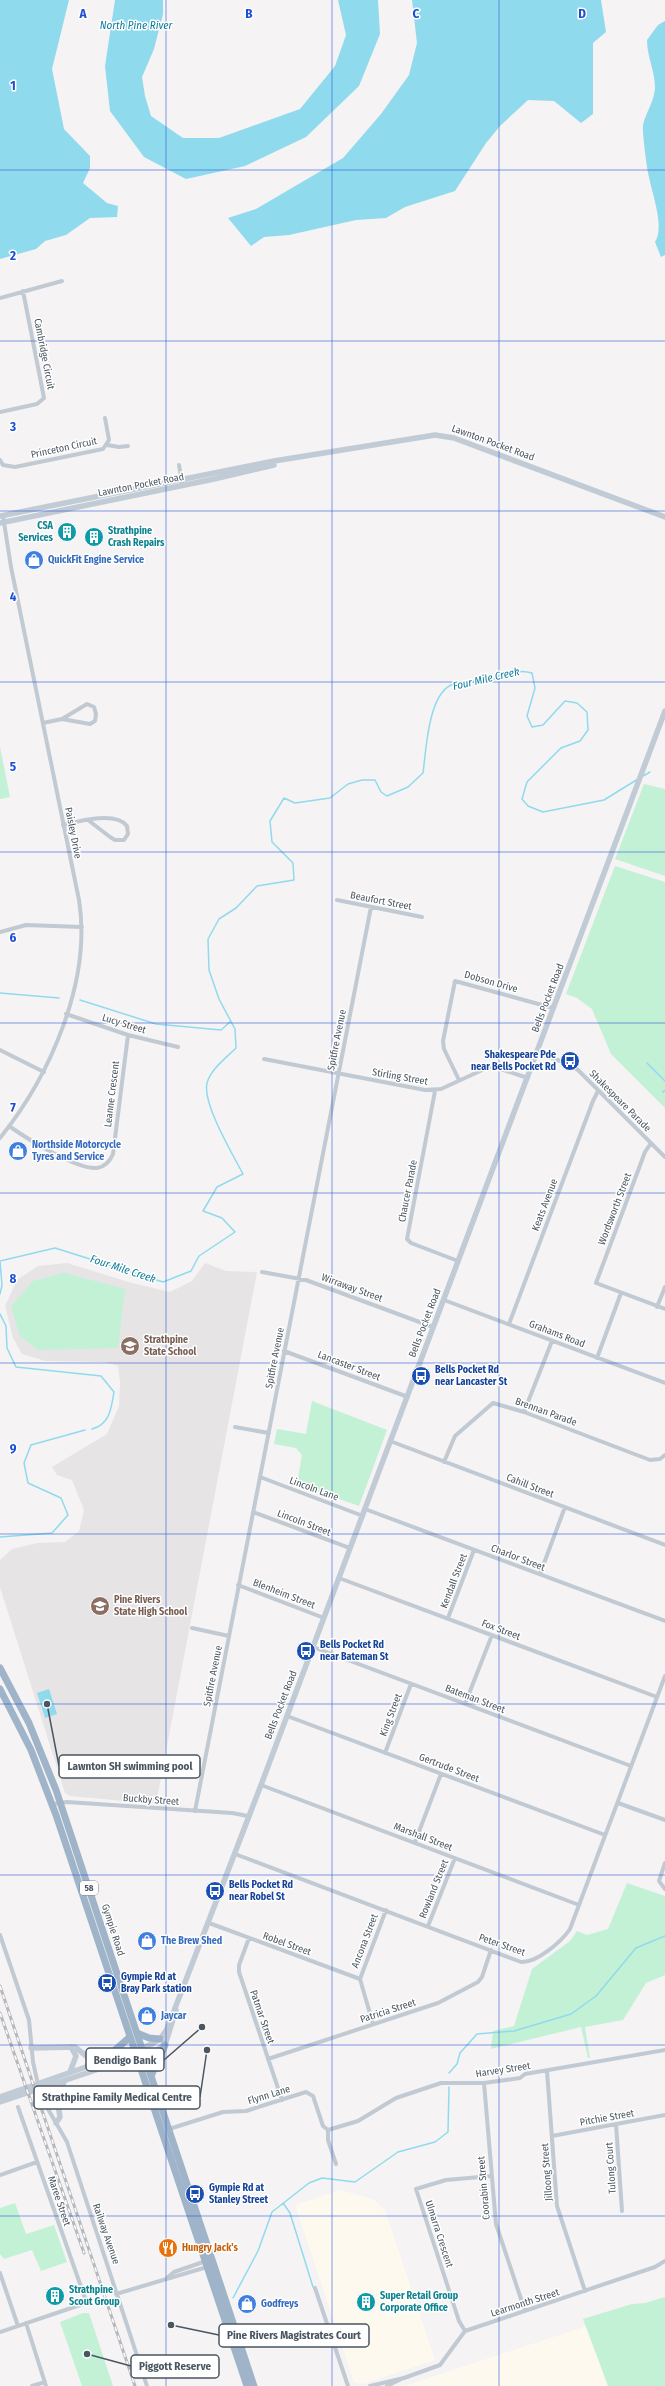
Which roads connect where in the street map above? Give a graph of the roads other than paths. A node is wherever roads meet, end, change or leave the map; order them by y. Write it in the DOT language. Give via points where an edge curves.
graph roads {
  1 [pos="62,281"];
  2 [pos="23,291"];
  3 [pos="0,298"];
  4 [pos="0,412"];
  5 [pos="105,418"];
  6 [pos="107,445"];
  7 [pos="128,446"];
  8 [pos="0,460"];
  9 [pos="179,465"];
  10 [pos="1,466"];
  11 [pos="182,483"];
  12 [pos="665,517"];
  13 [pos="2,519"];
  14 [pos="665,711"];
  15 [pos="62,719"];
  16 [pos="43,723"];
  17 [pos="88,820"];
  18 [pos="63,825"];
  19 [pos="338,900"];
  20 [pos="371,907"];
  21 [pos="422,917"];
  22 [pos="82,926"];
  23 [pos="0,932"];
  24 [pos="553,1008"];
  25 [pos="66,1014"];
  26 [pos="128,1035"];
  27 [pos="178,1047"];
  28 [pos="0,1050"];
  29 [pos="537,1053"];
  30 [pos="264,1059"];
  31 [pos="44,1072"];
  32 [pos="339,1074"];
  33 [pos="528,1078"];
  34 [pos="459,1080"];
  35 [pos="435,1091"];
  36 [pos="598,1091"];
  37 [pos="9,1126"];
  38 [pos="0,1138"];
  39 [pos="650,1142"];
  40 [pos="665,1157"];
  41 [pos="458,1261"];
  42 [pos="262,1272"];
  43 [pos="299,1278"];
  44 [pos="665,1287"];
  45 [pos="621,1293"];
  46 [pos="444,1300"];
  47 [pos="657,1307"];
  48 [pos="665,1310"];
  49 [pos="509,1324"];
  50 [pos="433,1327"];
  51 [pos="552,1341"];
  52 [pos="284,1351"];
  53 [pos="597,1358"];
  54 [pos="665,1383"];
  55 [pos="408,1397"];
  56 [pos="524,1412"];
  57 [pos="235,1427"];
  58 [pos="269,1433"];
  59 [pos="390,1441"];
  60 [pos="665,1455"];
  61 [pos="444,1462"];
  62 [pos="260,1477"];
  63 [pos="565,1507"];
  64 [pos="365,1509"];
  65 [pos="253,1512"];
  66 [pos="363,1516"];
  67 [pos="665,1545"];
  68 [pos="350,1548"];
  69 [pos="474,1550"];
  70 [pos="540,1574"];
  71 [pos="339,1578"];
  72 [pos="238,1585"];
  73 [pos="324,1618"];
  74 [pos="448,1618"];
  75 [pos="665,1622"];
  76 [pos="192,1628"];
  77 [pos="492,1635"];
  78 [pos="228,1636"];
  79 [pos="313,1646"];
  80 [pos="0,1668"];
  81 [pos="665,1676"];
  82 [pos="411,1684"];
  83 [pos="0,1689"];
  84 [pos="657,1698"];
  85 [pos="465,1704"];
  86 [pos="287,1716"];
  87 [pos="385,1752"];
  88 [pos="631,1766"];
  89 [pos="441,1774"];
  90 [pos="261,1785"];
  91 [pos="61,1802"];
  92 [pos="618,1803"];
  93 [pos="53,1804"];
  94 [pos="195,1811"];
  95 [pos="248,1816"];
  96 [pos="665,1820"];
  97 [pos="605,1835"];
  98 [pos="415,1842"];
  99 [pos="235,1854"];
  100 [pos="455,1858"];
  101 [pos="665,1863"];
  102 [pos="665,1889"];
  103 [pos="579,1904"];
  104 [pos="386,1910"];
  105 [pos="209,1923"];
  106 [pos="428,1926"];
  107 [pos="0,1935"];
  108 [pos="249,1938"];
  109 [pos="491,1950"];
  110 [pos="360,1979"];
  111 [pos="176,2009"];
  112 [pos="373,2024"];
  113 [pos="134,2035"];
  114 [pos="160,2039"];
  115 [pos="165,2045"];
  116 [pos="71,2047"];
  117 [pos="31,2048"];
  118 [pos="665,2050"];
  119 [pos="143,2051"];
  120 [pos="135,2053"];
  121 [pos="112,2057"];
  122 [pos="268,2059"];
  123 [pos="95,2063"];
  124 [pos="547,2071"];
  125 [pos="70,2072"];
  126 [pos="151,2076"];
  127 [pos="65,2080"];
  128 [pos="484,2083"];
  129 [pos="40,2086"];
  130 [pos="24,2092"];
  131 [pos="0,2097"];
  132 [pos="282,2100"];
  133 [pos="0,2102"];
  134 [pos="18,2106"];
  135 [pos="665,2115"];
  136 [pos="56,2122"];
  137 [pos="616,2124"];
  138 [pos="169,2129"];
  139 [pos="328,2130"];
  140 [pos="552,2136"];
  141 [pos="37,2162"];
  142 [pos="336,2164"];
  143 [pos="0,2175"];
  144 [pos="491,2176"];
  145 [pos="622,2211"];
  146 [pos="665,2261"];
  147 [pos="209,2263"];
  148 [pos="0,2273"];
  149 [pos="315,2288"];
  150 [pos="585,2291"];
  151 [pos="116,2294"];
  152 [pos="525,2311"];
  153 [pos="26,2323"];
  154 [pos="18,2326"];
  155 [pos="0,2332"];
  156 [pos="465,2332"];
  157 [pos="404,2378"];
  158 [pos="46,2384"];
  159 [pos="32,2386"];
  160 [pos="147,2386"];
  161 [pos="247,2386"];
  162 [pos="254,2386"];
  163 [pos="348,2386"];
  164 [pos="370,2386"];
  165 [pos="387,2386"];
  1 -- 2 [label="street"];
  2 -- 3 [label="street"];
  2 -- 4 [label="street, Cambridge Circuit" via="44,398 37,404"];
  5 -- 6 [label="street, Princeton Circuit"];
  6 -- 7 [label="street"];
  6 -- 10 [label="street, Princeton Circuit" via="99,450 30,464"];
  8 -- 10 [label="street, Princeton Circuit"];
  9 -- 11 [label="street"];
  11 -- 12 [label="main road, Lawnton Pocket Road" via="231,476 284,461 351,447 441,435"];
  11 -- 13 [label="main road, Lawnton Pocket Road"];
  13 -- 16 [label="street, Paisley Drive"];
  14 -- 24 [label="main road, Bells Pocket Road"];
  15 -- 15 [label="street" via="87,704 92,705 96,711 95,721 90,724"];
  15 -- 16 [label="street"];
  16 -- 18 [label="street, Paisley Drive"];
  17 -- 17 [label="street" via="120,820 127,826 128,834 124,840 115,840"];
  17 -- 18 [label="street"];
  18 -- 22 [label="street, Paisley Drive"];
  19 -- 20 [label="street, Beaufort Street"];
  20 -- 21 [label="street, Beaufort Street"];
  20 -- 32 [label="street, Spitfire Avenue"];
  22 -- 23 [label="street" via="26,925"];
  22 -- 25 [label="street, Paisley Drive" via="78,970"];
  24 -- 29 [label="main road, Bells Pocket Road"];
  24 -- 34 [label="street, Dobson Drive" via="455,981 443,1041 444,1050"];
  25 -- 26 [label="street, Lucy Street"];
  25 -- 31 [label="street, Paisley Drive"];
  26 -- 27 [label="street, Lucy Street"];
  26 -- 37 [label="street, Leanne Crescent" via="113,1154 105,1165 97,1168 88,1167 40,1146"];
  28 -- 31 [label="street"];
  29 -- 33 [label="main road, Bells Pocket Road"];
  29 -- 36 [label="street, Shakespeare Parade" via="578,1070"];
  30 -- 32 [label="street, Stirling Street"];
  31 -- 37 [label="street, Paisley Drive"];
  32 -- 35 [label="street, Stirling Street"];
  32 -- 43 [label="street, Spitfire Avenue"];
  33 -- 34 [label="street, Stirling Street" via="491,1066"];
  33 -- 41 [label="main road, Bells Pocket Road"];
  34 -- 35 [label="street, Stirling Street"];
  35 -- 41 [label="street, Chaucer Parade" via="407,1238 411,1242"];
  36 -- 39 [label="street, Shakespeare Parade"];
  36 -- 49 [label="street, Keats Avenue" via="592,1101"];
  37 -- 38 [label="street, Paisley Drive"];
  39 -- 40 [label="street, Shakespeare Parade"];
  39 -- 45 [label="street, Wordsworth Street" via="596,1283"];
  41 -- 46 [label="main road, Bells Pocket Road"];
  42 -- 43 [label="street, Wirraway Street"];
  43 -- 50 [label="street, Wirraway Street"];
  43 -- 52 [label="street, Spitfire Avenue"];
  44 -- 47 [label="street"];
  45 -- 47 [label="street"];
  45 -- 53 [label="street"];
  46 -- 49 [label="street, Grahams Road"];
  46 -- 50 [label="main road, Bells Pocket Road"];
  47 -- 48 [label="street"];
  49 -- 51 [label="street, Grahams Road"];
  50 -- 55 [label="main road, Bells Pocket Road"];
  51 -- 53 [label="street, Grahams Road"];
  51 -- 56 [label="street"];
  52 -- 55 [label="street, Lancaster Street"];
  52 -- 58 [label="street, Spitfire Avenue"];
  53 -- 54 [label="street, Grahams Road"];
  55 -- 59 [label="main road, Bells Pocket Road"];
  56 -- 60 [label="street, Brennan Parade" via="650,1460 660,1459"];
  56 -- 61 [label="street, Brennan Parade" via="498,1403 489,1406 455,1436"];
  57 -- 58 [label="street"];
  58 -- 62 [label="street, Spitfire Avenue"];
  59 -- 61 [label="street, Cahill Street"];
  59 -- 64 [label="main road, Bells Pocket Road"];
  61 -- 63 [label="street, Cahill Street"];
  62 -- 65 [label="street, Spitfire Avenue"];
  62 -- 66 [label="street, Lincoln Lane"];
  63 -- 67 [label="street, Cahill Street"];
  63 -- 70 [label="street"];
  64 -- 66 [label="main road, Bells Pocket Road"];
  64 -- 69 [label="street, Charlor Street"];
  65 -- 68 [label="street, Lincoln Street"];
  65 -- 72 [label="street, Spitfire Avenue"];
  66 -- 68 [label="main road, Bells Pocket Road"];
  68 -- 71 [label="main road, Bells Pocket Road"];
  69 -- 70 [label="street, Charlor Street"];
  69 -- 74 [label="street, Kendall Street"];
  70 -- 75 [label="street, Charlor Street"];
  71 -- 73 [label="main road, Bells Pocket Road"];
  71 -- 74 [label="street, Fox Street"];
  72 -- 73 [label="street, Blenheim Street"];
  72 -- 78 [label="street, Spitfire Avenue"];
  73 -- 79 [label="main road, Bells Pocket Road"];
  74 -- 77 [label="street, Fox Street"];
  76 -- 78 [label="street"];
  77 -- 84 [label="street, Fox Street"];
  77 -- 85 [label="street"];
  78 -- 94 [label="street, Spitfire Avenue"];
  79 -- 82 [label="street, Bateman Street"];
  79 -- 86 [label="main road, Bells Pocket Road"];
  80 -- 91 [label="highway, Gympie Road / 58" via="34,1735"];
  81 -- 84 [label="street, Peter Street"];
  82 -- 85 [label="street, Bateman Street"];
  82 -- 87 [label="street, King Street"];
  83 -- 93 [label="highway, Gympie Road / 58" via="31,1750"];
  84 -- 88 [label="street, Peter Street"];
  85 -- 88 [label="street, Bateman Street"];
  86 -- 87 [label="street, Gertrude Street"];
  86 -- 90 [label="main road, Bells Pocket Road"];
  87 -- 89 [label="street, Gertrude Street"];
  88 -- 92 [label="street, Peter Street"];
  89 -- 97 [label="street, Gertrude Street"];
  89 -- 98 [label="street"];
  90 -- 95 [label="main road, Bells Pocket Road"];
  90 -- 98 [label="street, Marshall Street"];
  91 -- 93 [label="street, Buckby Street"];
  91 -- 94 [label="street, Buckby Street"];
  91 -- 113 [label="highway, Gympie Road / 58"];
  92 -- 96 [label="street"];
  92 -- 97 [label="street, Peter Street"];
  93 -- 113 [label="highway, Gympie Road / 58"];
  94 -- 95 [label="street, Buckby Street" via="240,1813"];
  95 -- 99 [label="main road, Bells Pocket Road"];
  97 -- 103 [label="street, Peter Street"];
  98 -- 100 [label="street, Marshall Street"];
  99 -- 104 [label="street, Peter Street"];
  99 -- 105 [label="main road, Bells Pocket Road"];
  100 -- 103 [label="street, Marshall Street"];
  100 -- 106 [label="street, Rowland Street"];
  101 -- 102 [label="street" via="659,1881"];
  103 -- 109 [label="street, Peter Street" via="566,1935 533,1960 521,1962"];
  104 -- 106 [label="street, Peter Street"];
  104 -- 110 [label="street, Ancona Street"];
  105 -- 108 [label="street, Robel Street"];
  105 -- 111 [label="main road, Bells Pocket Road"];
  106 -- 109 [label="street, Peter Street"];
  107 -- 117 [label="street, Railway Avenue" via="29,2020"];
  108 -- 110 [label="street, Robel Street"];
  108 -- 122 [label="street, Patmar Street" via="239,1972"];
  109 -- 112 [label="street, Patricia Street" via="478,1982 438,2003"];
  110 -- 112 [label="street, Ancona Street"];
  111 -- 114 [label="main road, Bells Pocket Road"];
  111 -- 115 [label="main road, Bells Pocket Road" via="176,2017"];
  112 -- 122 [label="street, Patricia Street"];
  113 -- 114 [label="highway"];
  113 -- 119 [label="highway, Gympie Road / 58"];
  113 -- 120 [label="highway, Gympie Road / 58"];
  113 -- 121 [label="highway" via="114,2051"];
  114 -- 119 [label="main road"];
  115 -- 119 [label="main road"];
  115 -- 126 [label="highway"];
  116 -- 117 [label="main road"];
  116 -- 123 [label="main road" via="79,2048"];
  116 -- 125 [label="main road" via="76,2056"];
  117 -- 129 [label="street, Railway Avenue"];
  118 -- 124 [label="street, Harvey Street"];
  119 -- 120 [label="main road"];
  119 -- 126 [label="highway, Gympie Road / 58"];
  120 -- 121 [label="main road"];
  120 -- 127 [label="main road"];
  120 -- 147 [label="highway, Gympie Road / 58"];
  121 -- 123 [label="main road"];
  122 -- 132 [label="street, Patmar Street"];
  123 -- 125 [label="main road"];
  124 -- 128 [label="street, Harvey Street"];
  124 -- 140 [label="street, Jilloong Street"];
  125 -- 129 [label="main road"];
  126 -- 138 [label="highway, Gympie Road / 58"];
  127 -- 129 [label="main road"];
  127 -- 136 [label="main road" via="58,2094 60,2116"];
  128 -- 139 [label="street, Harvey Street" via="441,2083 396,2098 358,2121"];
  128 -- 144 [label="street, Coorabin Street"];
  129 -- 130 [label="main road"];
  129 -- 136 [label="street, Railway Avenue"];
  130 -- 131 [label="main road"];
  130 -- 133 [label="main road"];
  132 -- 138 [label="street, Flynn Lane" via="246,2111 223,2112"];
  132 -- 139 [label="street, Flynn Lane" via="310,2092 323,2126"];
  134 -- 141 [label="street, Maree Street"];
  135 -- 137 [label="street, Pitchie Street"];
  136 -- 151 [label="street, Railway Avenue" via="67,2142"];
  137 -- 140 [label="street, Pitchie Street"];
  137 -- 145 [label="street, Tulong Court"];
  138 -- 147 [label="highway, Gympie Road / 58"];
  139 -- 142 [label="street" via="328,2140"];
  140 -- 150 [label="street, Jilloong Street" via="557,2206"];
  141 -- 143 [label="street"];
  141 -- 153 [label="street, Maree Street" via="86,2301"];
  144 -- 152 [label="street, Coorabin Street" via="496,2224"];
  144 -- 156 [label="street, Ulmarra Crescent" via="446,2180 416,2189 459,2321"];
  146 -- 150 [label="street, Learmonth Street" via="655,2267"];
  147 -- 151 [label="street" via="175,2277"];
  147 -- 161 [label="highway, Gympie Road / 58"];
  147 -- 162 [label="highway, Gympie Road / 58"];
  148 -- 154 [label="street"];
  149 -- 163 [label="street"];
  150 -- 152 [label="street, Learmonth Street"];
  151 -- 160 [label="street, Railway Avenue"];
  152 -- 156 [label="street, Learmonth Street"];
  153 -- 154 [label="street"];
  153 -- 158 [label="street"];
  154 -- 155 [label="street"];
  156 -- 157 [label="street" via="442,2364"];
  157 -- 164 [label="street"];
  157 -- 165 [label="street"];
  158 -- 159 [label="street"];
}
